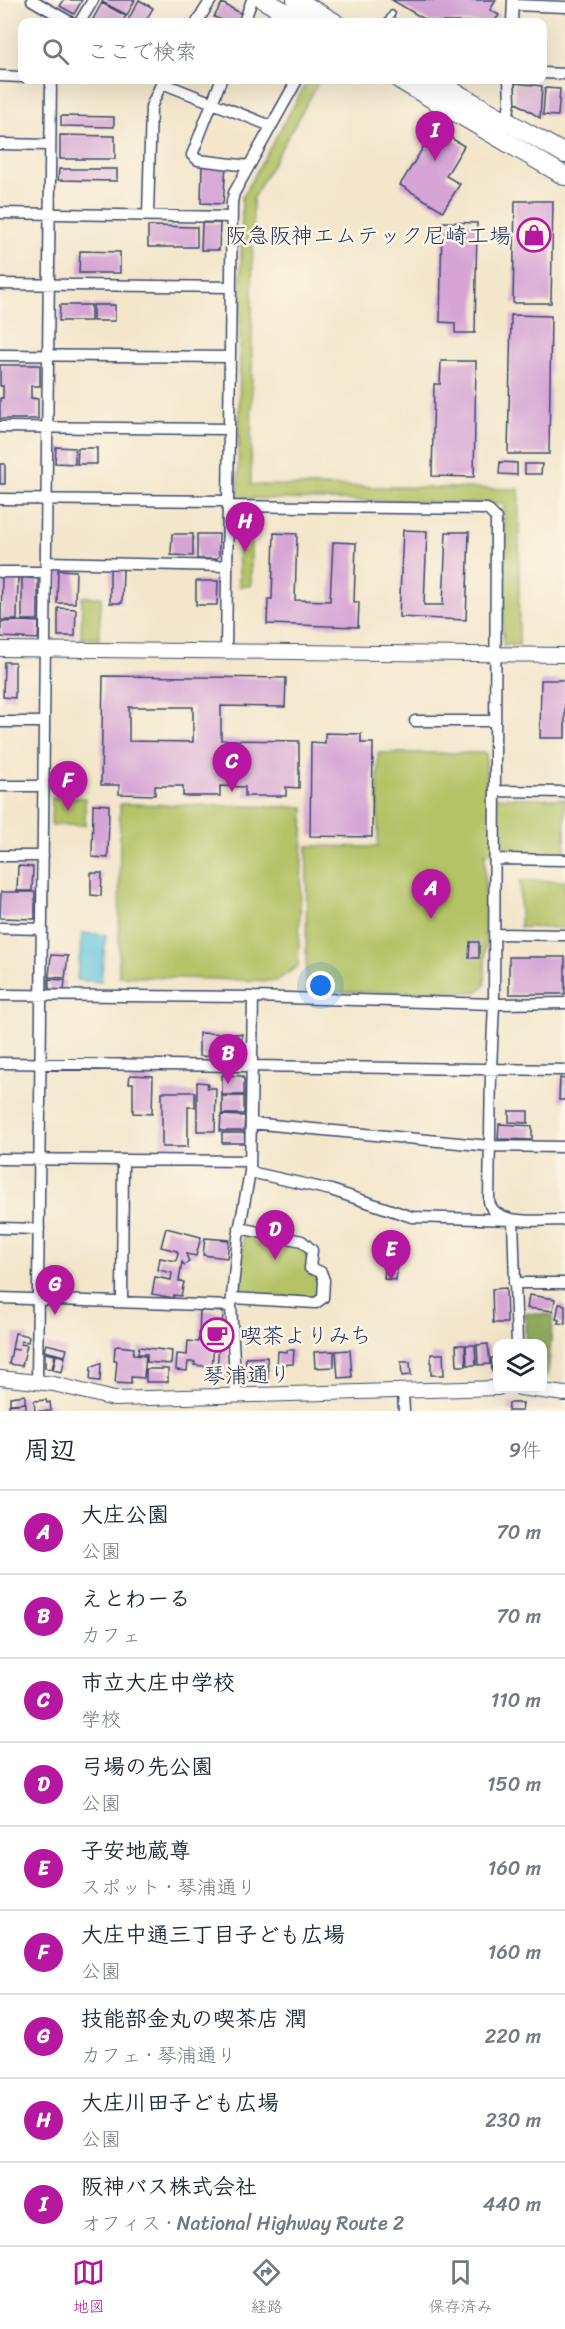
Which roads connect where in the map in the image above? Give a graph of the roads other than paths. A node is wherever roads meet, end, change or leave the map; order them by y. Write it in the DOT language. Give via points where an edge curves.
graph roads {
  1 [pos="32,0"];
  2 [pos="93,0"];
  3 [pos="211,0"];
  4 [pos="252,0"];
  5 [pos="264,0"];
  6 [pos="296,0"];
  7 [pos="513,3"];
  8 [pos="565,6"];
  9 [pos="392,14"];
  10 [pos="62,18"];
  11 [pos="82,18"];
  12 [pos="200,18"];
  13 [pos="245,18"];
  14 [pos="295,18"];
  15 [pos="325,18"];
  16 [pos="390,18"];
  17 [pos="512,18"];
  18 [pos="547,73"];
  19 [pos="565,74"];
  20 [pos="0,76"];
  21 [pos="18,77"];
  22 [pos="51,84"];
  23 [pos="162,84"];
  24 [pos="170,84"];
  25 [pos="219,84"];
  26 [pos="295,84"];
  27 [pos="407,84"];
  28 [pos="440,84"];
  29 [pos="509,84"];
  30 [pos="212,103"];
  31 [pos="507,120"];
  32 [pos="271,126"];
  33 [pos="0,144"];
  34 [pos="50,145"];
  35 [pos="565,154"];
  36 [pos="249,166"];
  37 [pos="565,176"];
  38 [pos="0,213"];
  39 [pos="49,213"];
  40 [pos="148,216"];
  41 [pos="232,217"];
  42 [pos="0,284"];
  43 [pos="48,285"];
  44 [pos="231,286"];
  45 [pos="0,355"];
  46 [pos="48,356"];
  47 [pos="230,357"];
  48 [pos="0,427"];
  49 [pos="47,427"];
  50 [pos="229,429"];
  51 [pos="0,499"];
  52 [pos="46,499"];
  53 [pos="228,504"];
  54 [pos="227,566"];
  55 [pos="46,567"];
  56 [pos="0,572"];
  57 [pos="0,649"];
  58 [pos="45,650"];
  59 [pos="226,651"];
  60 [pos="496,654"];
  61 [pos="565,655"];
  62 [pos="415,721"];
  63 [pos="495,721"];
  64 [pos="0,722"];
  65 [pos="44,722"];
  66 [pos="0,786"];
  67 [pos="43,786"];
  68 [pos="495,791"];
  69 [pos="565,792"];
  70 [pos="0,856"];
  71 [pos="43,856"];
  72 [pos="495,859"];
  73 [pos="565,860"];
  74 [pos="0,928"];
  75 [pos="42,929"];
  76 [pos="494,934"];
  77 [pos="565,936"];
  78 [pos="0,995"];
  79 [pos="41,996"];
  80 [pos="253,997"];
  81 [pos="565,1003"];
  82 [pos="494,1004"];
  83 [pos="0,1063"];
  84 [pos="41,1063"];
  85 [pos="252,1066"];
  86 [pos="491,1069"];
  87 [pos="565,1070"];
  88 [pos="251,1124"];
  89 [pos="490,1146"];
  90 [pos="565,1148"];
  91 [pos="0,1159"];
  92 [pos="40,1160"];
  93 [pos="123,1160"];
  94 [pos="250,1167"];
  95 [pos="513,1220"];
  96 [pos="565,1220"];
  97 [pos="0,1228"];
  98 [pos="239,1228"];
  99 [pos="39,1229"];
  100 [pos="514,1283"];
  101 [pos="565,1283"];
  102 [pos="0,1298"];
  103 [pos="38,1299"];
  104 [pos="122,1302"];
  105 [pos="231,1302"];
  106 [pos="517,1339"];
  107 [pos="0,1378"];
  108 [pos="37,1382"];
  109 [pos="493,1389"];
  110 [pos="403,1391"];
  111 [pos="547,1392"];
  112 [pos="565,1394"];
  113 [pos="236,1396"];
  114 [pos="125,1405"];
  115 [pos="404,1411"];
  1 -- 10 [label="street"];
  2 -- 11 [label="street"];
  3 -- 12 [label="street"];
  4 -- 13 [label="street"];
  5 -- 14 [label="highway"];
  6 -- 15 [label="highway"];
  7 -- 8 [label="street"];
  7 -- 17 [label="street"];
  9 -- 16 [label="lane"];
  18 -- 19 [label="street"];
  20 -- 21 [label="street"];
  22 -- 34 [label="street"];
  23 -- 40 [label="street" via="151,107"];
  24 -- 30 [label="street"];
  25 -- 30 [label="street"];
  26 -- 32 [label="street"];
  27 -- 37 [label="highway"];
  28 -- 31 [label="highway"];
  29 -- 31 [label="street"];
  30 -- 32 [label="street"];
  30 -- 36 [label="street" via="192,155 198,160"];
  31 -- 35 [label="highway"];
  32 -- 36 [label="street"];
  33 -- 34 [label="street"];
  34 -- 39 [label="street"];
  36 -- 41 [label="street" via="234,193"];
  38 -- 39 [label="street"];
  39 -- 40 [label="street"];
  39 -- 43 [label="street"];
  40 -- 41 [label="street"];
  41 -- 44 [label="street"];
  42 -- 43 [label="street"];
  43 -- 44 [label="street"];
  43 -- 46 [label="street"];
  44 -- 47 [label="street"];
  45 -- 46 [label="street"];
  46 -- 47 [label="street"];
  46 -- 49 [label="street"];
  47 -- 50 [label="street"];
  48 -- 49 [label="street"];
  49 -- 50 [label="street"];
  49 -- 52 [label="street"];
  50 -- 53 [label="street"];
  51 -- 52 [label="street"];
  52 -- 53 [label="street"];
  52 -- 55 [label="street"];
  53 -- 54 [label="street"];
  53 -- 60 [label="street" via="487,509 495,518"];
  54 -- 55 [label="street"];
  54 -- 59 [label="street"];
  55 -- 56 [label="street"];
  55 -- 58 [label="street"];
  57 -- 58 [label="street"];
  58 -- 59 [label="street"];
  58 -- 65 [label="street"];
  59 -- 60 [label="street"];
  60 -- 61 [label="street"];
  60 -- 63 [label="street"];
  62 -- 63 [label="street"];
  63 -- 68 [label="street"];
  64 -- 65 [label="street"];
  65 -- 67 [label="street"];
  66 -- 67 [label="street"];
  67 -- 71 [label="street"];
  68 -- 69 [label="street"];
  68 -- 72 [label="street"];
  70 -- 71 [label="street"];
  71 -- 75 [label="street"];
  72 -- 73 [label="street"];
  72 -- 76 [label="street"];
  74 -- 75 [label="street"];
  75 -- 79 [label="street"];
  76 -- 77 [label="street"];
  76 -- 82 [label="street"];
  78 -- 79 [label="street"];
  79 -- 80 [label="street"];
  79 -- 84 [label="street"];
  80 -- 82 [label="street"];
  80 -- 85 [label="street"];
  81 -- 82 [label="street"];
  82 -- 86 [label="street"];
  83 -- 84 [label="street"];
  84 -- 85 [label="street"];
  84 -- 92 [label="street"];
  85 -- 86 [label="street"];
  85 -- 88 [label="street"];
  86 -- 87 [label="street"];
  86 -- 89 [label="street"];
  88 -- 89 [label="street"];
  88 -- 94 [label="street"];
  89 -- 90 [label="street"];
  89 -- 95 [label="street" via="490,1206 496,1214"];
  91 -- 92 [label="street"];
  92 -- 93 [label="street"];
  92 -- 99 [label="street"];
  93 -- 94 [label="street"];
  93 -- 104 [label="street"];
  94 -- 95 [label="street" via="412,1217"];
  94 -- 98 [label="street"];
  95 -- 96 [label="street"];
  95 -- 100 [label="street"];
  97 -- 99 [label="street"];
  98 -- 105 [label="street"];
  98 -- 105 [label="street" via="302,1241 312,1250 310,1268 321,1272 324,1280 323,1298 316,1303"];
  99 -- 103 [label="street"];
  100 -- 101 [label="street"];
  100 -- 106 [label="street"];
  102 -- 103 [label="street"];
  103 -- 104 [label="street"];
  103 -- 108 [label="street"];
  104 -- 105 [label="street"];
  105 -- 113 [label="street"];
  107 -- 108 [label="street, 琴浦通り"];
  108 -- 114 [label="street, 琴浦通り"];
  109 -- 110 [label="street, 琴浦通り"];
  110 -- 113 [label="street, 琴浦通り"];
  110 -- 115 [label="street"];
  111 -- 112 [label="street"];
  113 -- 114 [label="street, 琴浦通り"];
}
